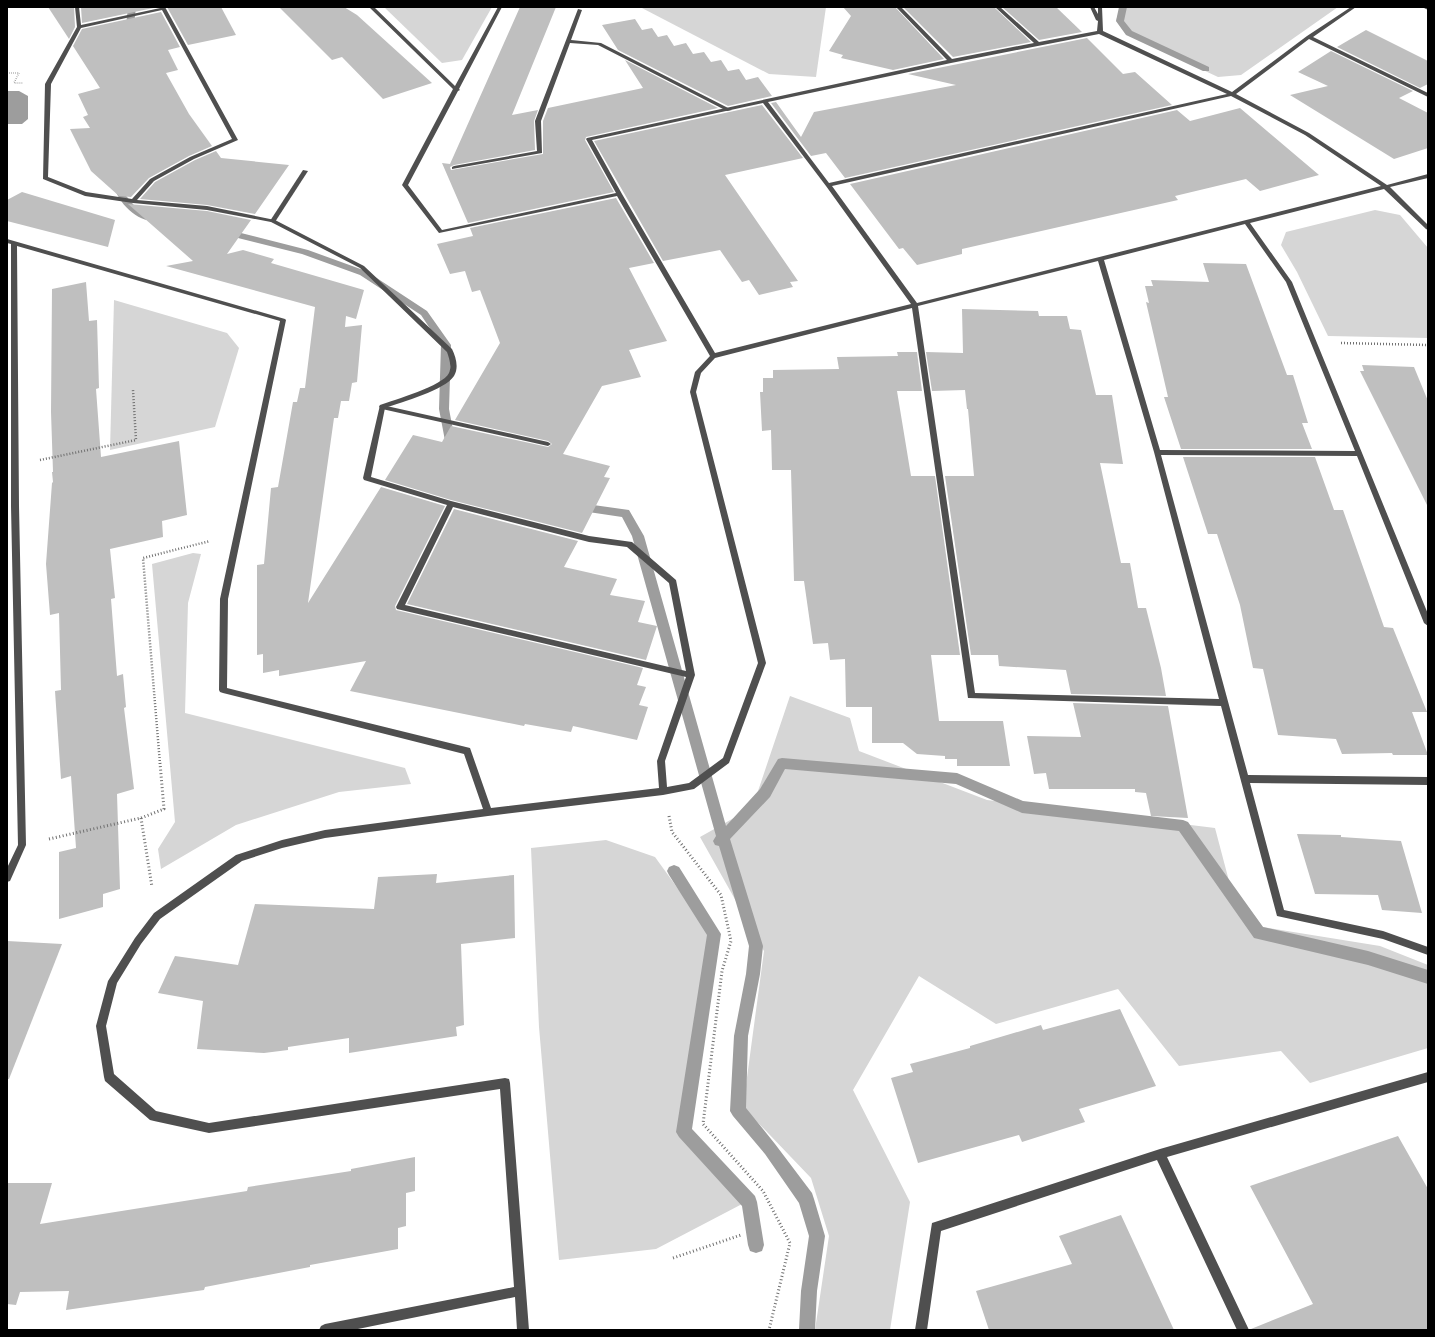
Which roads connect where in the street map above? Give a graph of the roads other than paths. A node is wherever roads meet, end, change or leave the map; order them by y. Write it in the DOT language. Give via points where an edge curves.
graph roads {
  1 [pos="77,7"];
  2 [pos="371,7"];
  3 [pos="500,7"];
  4 [pos="898,7"];
  5 [pos="997,7"];
  6 [pos="1092,7"];
  7 [pos="1100,7"];
  8 [pos="1354,7"];
  9 [pos="1424,7"];
  10 [pos="1428,9"];
  11 [pos="580,10"];
  12 [pos="1099,21"];
  13 [pos="79,27"];
  14 [pos="1100,32"];
  15 [pos="1309,37"];
  16 [pos="569,41"];
  17 [pos="1038,44"];
  18 [pos="951,61"];
  19 [pos="457,90"];
  20 [pos="1232,94"];
  21 [pos="1428,95"];
  22 [pos="765,102"];
  23 [pos="729,110"];
  24 [pos="454,168"];
  25 [pos="305,171"];
  26 [pos="1428,176"];
  27 [pos="828,185"];
  28 [pos="1386,186"];
  29 [pos="619,194"];
  30 [pos="133,201"];
  31 [pos="273,221"];
  32 [pos="1246,221"];
  33 [pos="1428,228"];
  34 [pos="11,242"];
  35 [pos="1100,258"];
  36 [pos="915,305"];
  37 [pos="713,356"];
  38 [pos="382,407"];
  39 [pos="548,444"];
  40 [pos="1157,452"];
  41 [pos="1359,454"];
  42 [pos="451,504"];
  43 [pos="1428,623"];
  44 [pos="691,675"];
  45 [pos="1224,702"];
  46 [pos="1244,778"];
  47 [pos="1428,780"];
  48 [pos="663,791"];
  49 [pos="488,812"];
  50 [pos="7,878"];
  51 [pos="1428,950"];
  52 [pos="1428,1077"];
  53 [pos="1160,1154"];
  54 [pos="520,1291"];
  55 [pos="324,1330"];
  56 [pos="523,1330"];
  57 [pos="921,1330"];
  58 [pos="1243,1330"];
  1 -- 13 [label="street"];
  2 -- 19 [label="street"];
  3 -- 19 [label="street"];
  4 -- 18 [label="street"];
  5 -- 17 [label="street"];
  6 -- 12 [label="street"];
  7 -- 12 [label="street"];
  8 -- 15 [label="street"];
  9 -- 10 [label="street"];
  11 -- 16 [label="street"];
  12 -- 14 [label="street"];
  13 -- 30 [label="street" via="48,84 45,178 85,194"];
  13 -- 30 [label="street" via="163,8 235,140 192,158 152,180"];
  14 -- 17 [label="street"];
  14 -- 20 [label="street"];
  15 -- 20 [label="street"];
  15 -- 21 [label="street"];
  16 -- 23 [label="street" via="599,44"];
  16 -- 24 [label="street" via="538,121 540,152"];
  17 -- 18 [label="street"];
  18 -- 22 [label="street"];
  19 -- 29 [label="street" via="405,185 441,232"];
  20 -- 27 [label="street"];
  20 -- 28 [label="street" via="1307,134"];
  22 -- 23 [label="street"];
  22 -- 27 [label="street"];
  23 -- 29 [label="street" via="589,139"];
  25 -- 31 [label="street"];
  26 -- 28 [label="street"];
  27 -- 36 [label="street"];
  28 -- 32 [label="street"];
  28 -- 33 [label="street"];
  29 -- 37 [label="street"];
  30 -- 31 [label="street" via="207,208"];
  31 -- 38 [label="street" via="362,267 450,352 454,362 451,376 438,386"];
  32 -- 35 [label="street"];
  32 -- 41 [label="street" via="1289,282"];
  34 -- 49 [label="street" via="283,320 224,599 223,690 467,751"];
  34 -- 50 [label="street" via="22,845"];
  35 -- 36 [label="street"];
  35 -- 40 [label="street"];
  36 -- 37 [label="street"];
  36 -- 45 [label="street" via="971,696"];
  37 -- 48 [label="street" via="698,372 693,392 762,663 726,760 691,786"];
  38 -- 39 [label="street"];
  38 -- 42 [label="street" via="367,478"];
  40 -- 41 [label="street"];
  40 -- 45 [label="street"];
  41 -- 43 [label="street"];
  42 -- 44 [label="street" via="589,539 629,544 673,582"];
  42 -- 44 [label="street" via="400,607"];
  44 -- 48 [label="street" via="661,760"];
  45 -- 46 [label="street"];
  46 -- 47 [label="street"];
  46 -- 51 [label="street" via="1280,913 1384,935"];
  48 -- 49 [label="street"];
  49 -- 54 [label="street" via="325,834 239,858 157,916 113,981 101,1026 109,1077 154,1116 209,1128 505,1083"];
  52 -- 53 [label="street"];
  53 -- 57 [label="street" via="936,1227"];
  53 -- 58 [label="street"];
  54 -- 55 [label="street"];
  54 -- 56 [label="street"];
}
